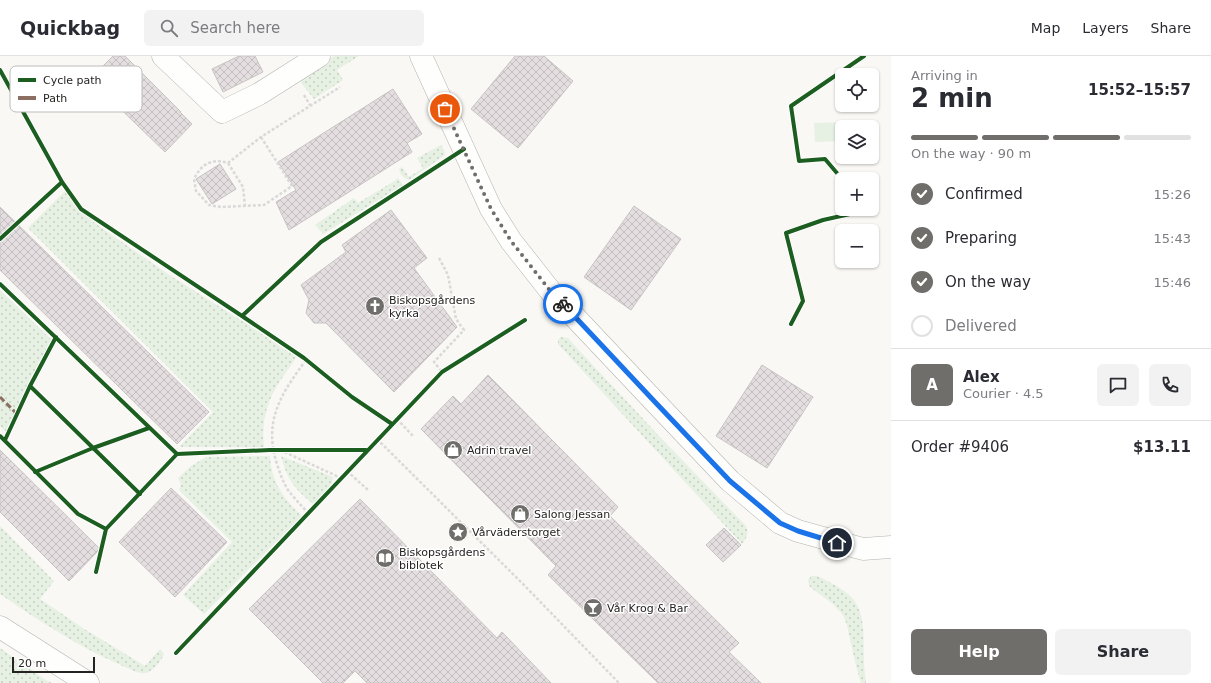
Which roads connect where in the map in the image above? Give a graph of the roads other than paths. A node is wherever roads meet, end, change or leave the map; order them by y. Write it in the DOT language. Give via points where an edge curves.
graph roads {
  1 [pos="163,56"];
  2 [pos="319,56"];
  3 [pos="421,56"];
  4 [pos="891,547"];
  5 [pos="0,627"];
  6 [pos="88,683"];
  1 -- 2 [label="street" via="222,112 259,94"];
  3 -- 4 [label="street" via="491,209 511,241 552,293 730,481 780,523 798,531 863,549"];
  5 -- 6 [label="street"];
}
